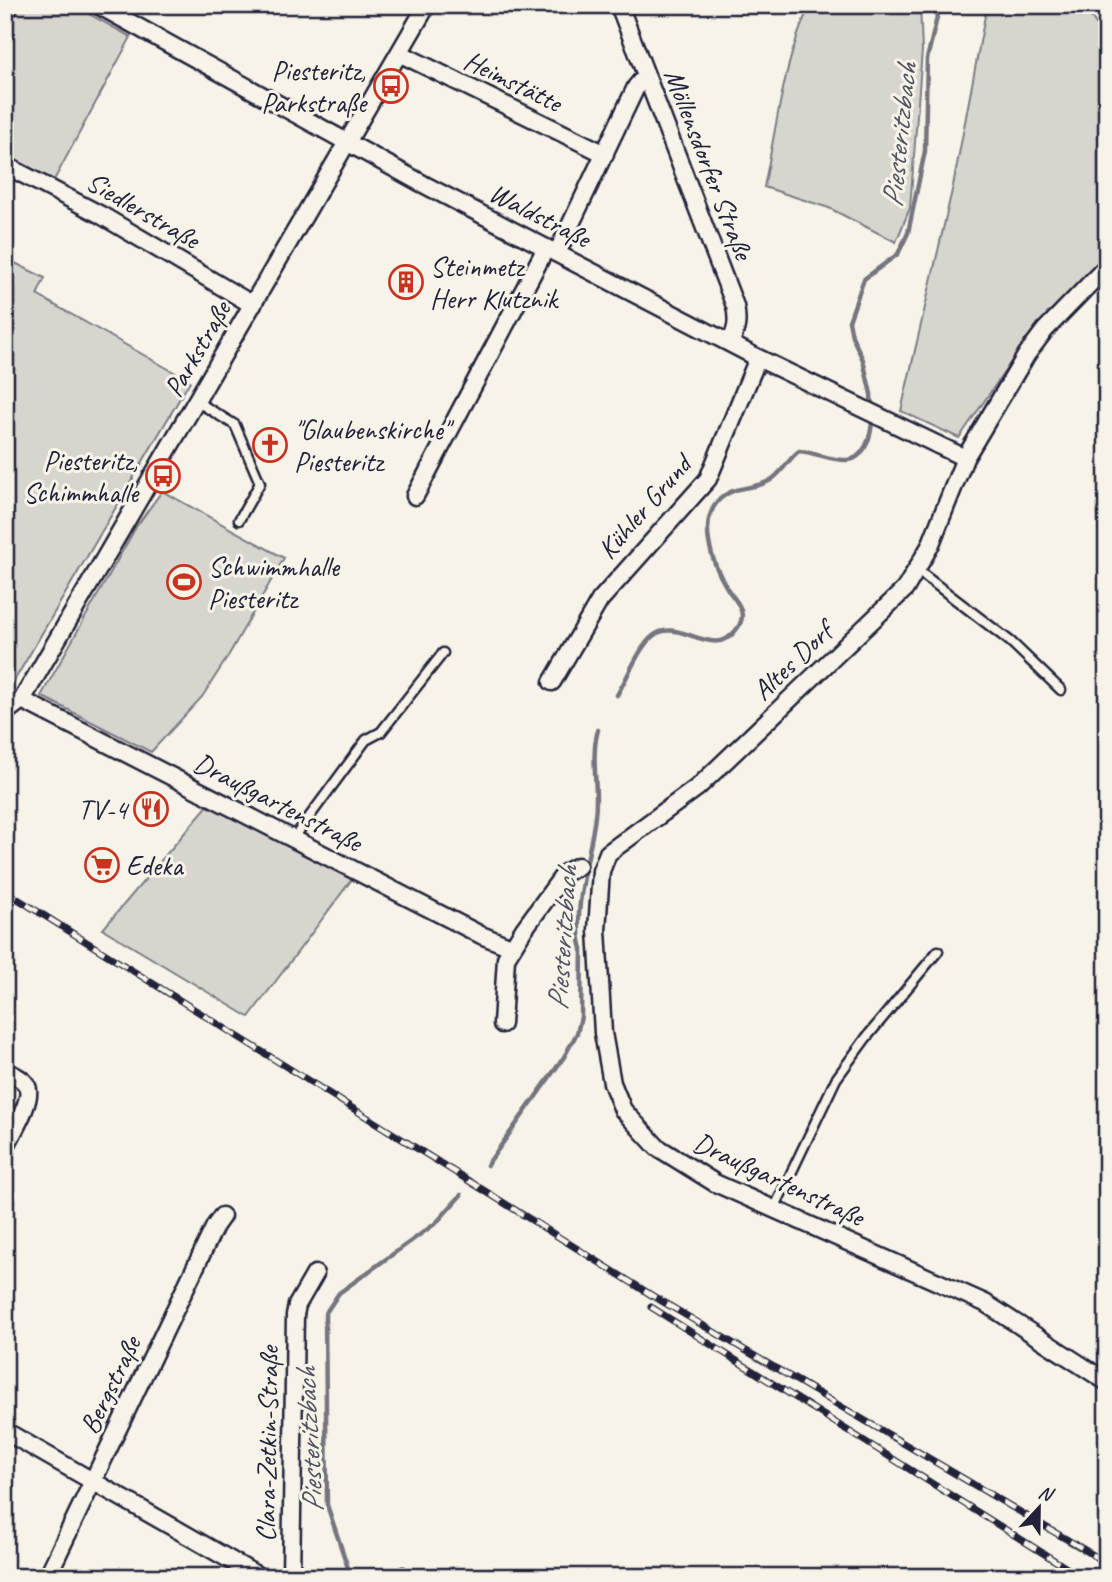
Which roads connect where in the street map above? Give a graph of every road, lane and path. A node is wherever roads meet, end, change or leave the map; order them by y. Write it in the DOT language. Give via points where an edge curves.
graph roads {
  1 [pos="10,5"];
  2 [pos="98,5"];
  3 [pos="427,5"];
  4 [pos="619,5"];
  5 [pos="5,14"];
  6 [pos="400,54"];
  7 [pos="648,80"];
  8 [pos="347,143"];
  9 [pos="605,154"];
  10 [pos="5,166"];
  11 [pos="551,250"];
  12 [pos="1107,267"];
  13 [pos="253,305"];
  14 [pos="730,343"];
  15 [pos="758,358"];
  16 [pos="196,401"];
  17 [pos="965,458"];
  18 [pos="415,496"];
  19 [pos="239,520"];
  20 [pos="917,570"];
  21 [pos="443,653"];
  22 [pos="552,682"];
  23 [pos="1061,691"];
  24 [pos="22,700"];
  25 [pos="5,713"];
  26 [pos="293,839"];
  27 [pos="604,861"];
  28 [pos="578,866"];
  29 [pos="511,947"];
  30 [pos="938,951"];
  31 [pos="502,1024"];
  32 [pos="5,1070"];
  33 [pos="5,1148"];
  34 [pos="774,1209"];
  35 [pos="222,1216"];
  36 [pos="315,1274"];
  37 [pos="1107,1382"];
  38 [pos="5,1431"];
  39 [pos="93,1481"];
  40 [pos="47,1577"];
  41 [pos="260,1577"];
  42 [pos="291,1577"];
  1 -- 5 [label="street"];
  2 -- 8 [label="street, Waldstraße"];
  3 -- 6 [label="street, Parkstraße"];
  4 -- 7 [label="street, Möllensdorfer Straße"];
  6 -- 8 [label="street, Parkstraße"];
  6 -- 9 [label="street, Heimstätte"];
  7 -- 9 [label="street" via="636,87"];
  7 -- 14 [label="street, Möllensdorfer Straße" via="735,306 737,331"];
  8 -- 11 [label="street, Waldstraße"];
  8 -- 13 [label="street, Parkstraße"];
  9 -- 11 [label="street"];
  10 -- 13 [label="street, Siedlerstraße" via="101,215"];
  11 -- 14 [label="street, Waldstraße"];
  11 -- 18 [label="street"];
  12 -- 17 [label="street, Altes Dorf" via="1027,354"];
  13 -- 16 [label="street, Parkstraße"];
  14 -- 15 [label="street, Waldstraße"];
  15 -- 17 [label="street, Waldstraße"];
  15 -- 22 [label="street, Kühler Grund" via="708,479 600,600"];
  16 -- 19 [label="lane" via="236,425 260,483"];
  16 -- 24 [label="street, Parkstraße"];
  17 -- 20 [label="street, Altes Dorf"];
  20 -- 23 [label="lane" via="1011,642"];
  20 -- 27 [label="street, Altes Dorf" via="898,596 713,773 663,815 614,846"];
  21 -- 26 [label="lane" via="381,733 366,740"];
  24 -- 25 [label="street, Parkstraße"];
  24 -- 26 [label="street, Draußgartenstraße"];
  26 -- 29 [label="street, Draußgartenstraße"];
  27 -- 34 [label="street, Draußgartenstraße" via="598,911 599,982 605,1053 617,1096 632,1122 670,1157 715,1184"];
  28 -- 29 [label="street" via="565,873"];
  29 -- 31 [label="street" via="504,970"];
  30 -- 34 [label="lane" via="835,1079"];
  32 -- 33 [label="street" via="29,1090"];
  34 -- 37 [label="street, Draußgartenstraße" via="968,1295"];
  35 -- 39 [label="street, Bergstraße"];
  36 -- 42 [label="street, Clara-Zetkin-Straße" via="295,1315"];
  38 -- 39 [label="street"];
  39 -- 40 [label="street, Bergstraße"];
  39 -- 41 [label="street"];
}
